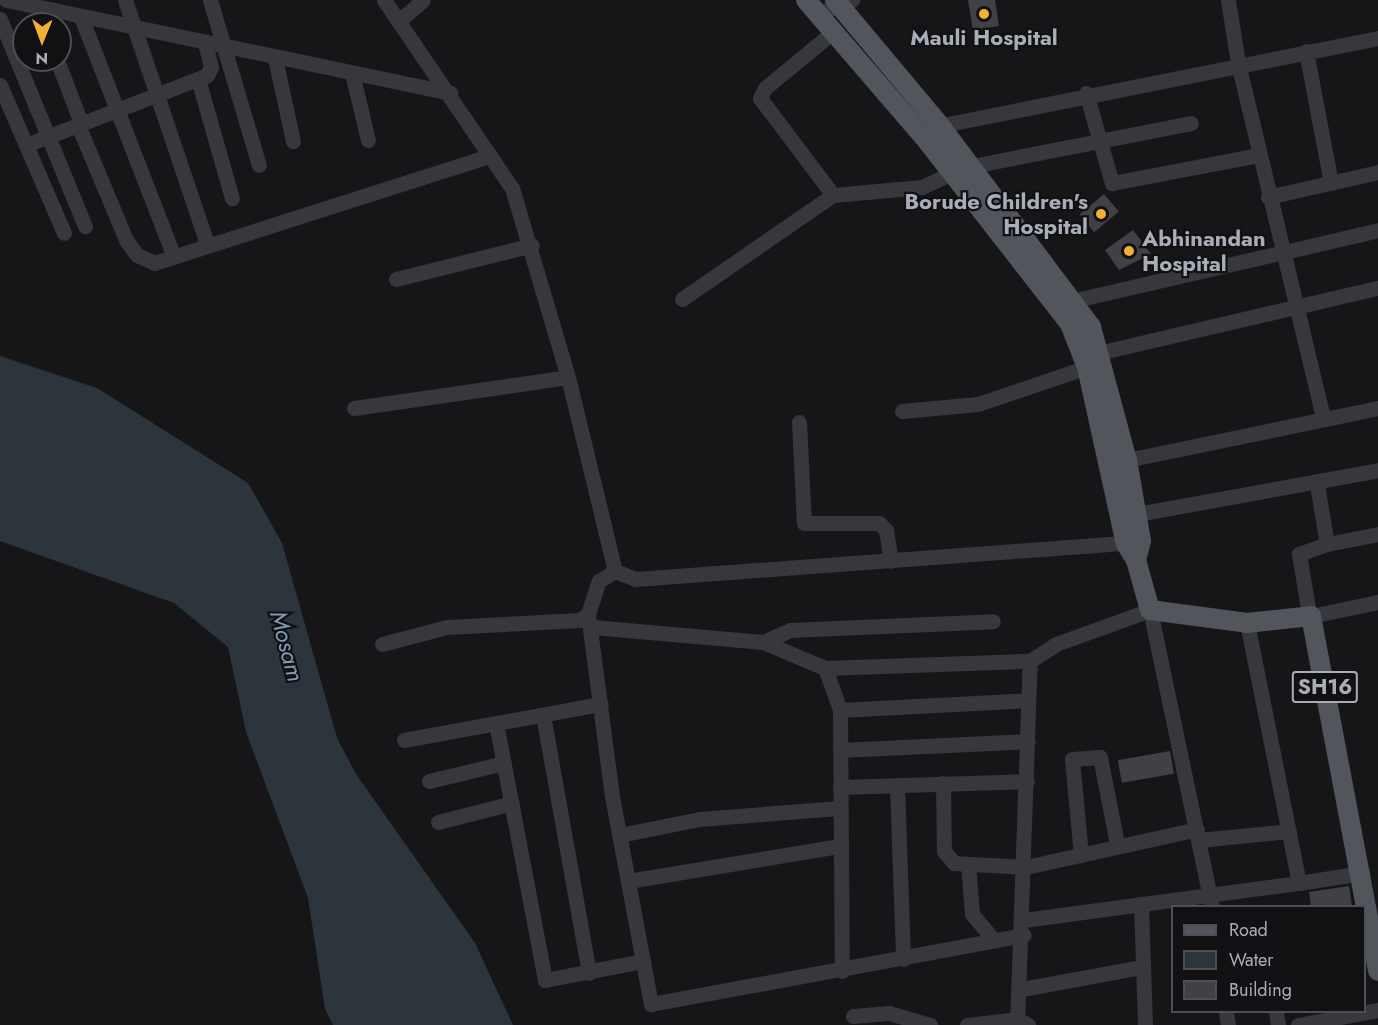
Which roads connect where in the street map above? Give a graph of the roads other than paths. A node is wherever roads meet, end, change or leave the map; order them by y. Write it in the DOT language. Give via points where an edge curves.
graph roads {
  1 [pos="125,0"];
  2 [pos="210,0"];
  3 [pos="384,0"];
  4 [pos="423,0"];
  5 [pos="1228,0"];
  6 [pos="11,1"];
  7 [pos="842,1"];
  8 [pos="37,7"];
  9 [pos="812,7"];
  10 [pos="39,12"];
  11 [pos="81,17"];
  12 [pos="0,19"];
  13 [pos="400,20"];
  14 [pos="138,30"];
  15 [pos="833,32"];
  16 [pos="1378,38"];
  17 [pos="205,44"];
  18 [pos="229,49"];
  19 [pos="1306,51"];
  20 [pos="275,58"];
  21 [pos="1238,63"];
  22 [pos="61,72"];
  23 [pos="352,73"];
  24 [pos="198,79"];
  25 [pos="0,85"];
  26 [pos="158,93"];
  27 [pos="450,93"];
  28 [pos="1086,93"];
  29 [pos="116,109"];
  30 [pos="938,123"];
  31 [pos="1191,123"];
  32 [pos="79,124"];
  33 [pos="918,130"];
  34 [pos="45,138"];
  35 [pos="368,140"];
  36 [pos="293,141"];
  37 [pos="1097,142"];
  38 [pos="26,145"];
  39 [pos="1259,155"];
  40 [pos="490,156"];
  41 [pos="259,165"];
  42 [pos="972,166"];
  43 [pos="1378,172"];
  44 [pos="952,173"];
  45 [pos="1331,183"];
  46 [pos="833,195"];
  47 [pos="1268,197"];
  48 [pos="232,198"];
  49 [pos="85,226"];
  50 [pos="1378,230"];
  51 [pos="64,233"];
  52 [pos="207,244"];
  53 [pos="532,245"];
  54 [pos="1281,252"];
  55 [pos="174,257"];
  56 [pos="396,279"];
  57 [pos="1378,288"];
  58 [pos="682,299"];
  59 [pos="1066,302"];
  60 [pos="1295,309"];
  61 [pos="1102,352"];
  62 [pos="1087,367"];
  63 [pos="568,377"];
  64 [pos="354,408"];
  65 [pos="1378,408"];
  66 [pos="902,411"];
  67 [pos="1323,418"];
  68 [pos="799,422"];
  69 [pos="1127,460"];
  70 [pos="1378,471"];
  71 [pos="1317,485"];
  72 [pos="1137,514"];
  73 [pos="1378,534"];
  74 [pos="1327,544"];
  75 [pos="1134,548"];
  76 [pos="891,561"];
  77 [pos="615,571"];
  78 [pos="1378,602"];
  79 [pos="1150,610"];
  80 [pos="1310,615"];
  81 [pos="590,620"];
  82 [pos="993,621"];
  83 [pos="1247,623"];
  84 [pos="763,642"];
  85 [pos="382,644"];
  86 [pos="1030,661"];
  87 [pos="825,668"];
  88 [pos="1028,700"];
  89 [pos="601,705"];
  90 [pos="840,710"];
  91 [pos="543,715"];
  92 [pos="496,723"];
  93 [pos="404,740"];
  94 [pos="1028,741"];
  95 [pos="840,750"];
  96 [pos="504,763"];
  97 [pos="429,781"];
  98 [pos="1027,781"];
  99 [pos="943,783"];
  100 [pos="897,785"];
  101 [pos="840,787"];
  102 [pos="512,803"];
  103 [pos="840,808"];
  104 [pos="438,822"];
  105 [pos="1289,831"];
  106 [pos="620,835"];
  107 [pos="1198,835"];
  108 [pos="1117,844"];
  109 [pos="840,846"];
  110 [pos="1081,855"];
  111 [pos="968,864"];
  112 [pos="1026,867"];
  113 [pos="628,881"];
  114 [pos="1368,882"];
  115 [pos="1299,883"];
  116 [pos="1211,901"];
  117 [pos="1141,904"];
  118 [pos="1024,927"];
  119 [pos="995,941"];
  120 [pos="903,959"];
  121 [pos="643,961"];
  122 [pos="1142,967"];
  123 [pos="842,971"];
  124 [pos="1378,971"];
  125 [pos="589,973"];
  126 [pos="1022,989"];
  127 [pos="1362,1013"];
  128 [pos="853,1016"];
  129 [pos="1021,1023"];
  130 [pos="930,1025"];
  131 [pos="967,1025"];
  132 [pos="1145,1025"];
  133 [pos="1298,1025"];
  1 -- 14 [label="street"];
  2 -- 18 [label="street"];
  3 -- 13 [label="street"];
  4 -- 13 [label="street"];
  5 -- 21 [label="street"];
  6 -- 8 [label="street"];
  7 -- 9 [label="street"];
  7 -- 30 [label="main road"];
  8 -- 10 [label="street"];
  8 -- 11 [label="street"];
  9 -- 15 [label="main road"];
  11 -- 14 [label="street"];
  11 -- 29 [label="street"];
  12 -- 34 [label="street"];
  13 -- 27 [label="street"];
  14 -- 17 [label="street"];
  14 -- 26 [label="street"];
  15 -- 33 [label="main road"];
  15 -- 46 [label="street" via="765,88 760,98"];
  16 -- 19 [label="street"];
  17 -- 18 [label="street"];
  17 -- 24 [label="street" via="211,67"];
  18 -- 20 [label="street"];
  18 -- 41 [label="street"];
  19 -- 21 [label="street"];
  19 -- 45 [label="street"];
  20 -- 23 [label="street"];
  20 -- 36 [label="street"];
  21 -- 28 [label="street"];
  21 -- 39 [label="street"];
  22 -- 32 [label="street"];
  23 -- 27 [label="street"];
  23 -- 35 [label="street"];
  24 -- 26 [label="street"];
  24 -- 48 [label="street"];
  25 -- 38 [label="street"];
  26 -- 29 [label="street"];
  26 -- 52 [label="street"];
  27 -- 40 [label="street"];
  28 -- 30 [label="street"];
  28 -- 37 [label="street"];
  29 -- 32 [label="street"];
  29 -- 55 [label="street"];
  30 -- 33 [label="street"];
  30 -- 42 [label="main road"];
  31 -- 37 [label="street"];
  32 -- 34 [label="street"];
  32 -- 55 [label="street" via="137,255 154,262"];
  33 -- 44 [label="main road"];
  34 -- 38 [label="street"];
  34 -- 49 [label="street"];
  37 -- 39 [label="street" via="1107,179 1116,184"];
  37 -- 42 [label="street"];
  38 -- 51 [label="street"];
  39 -- 47 [label="street"];
  40 -- 52 [label="street"];
  40 -- 53 [label="street" via="512,189"];
  42 -- 59 [label="main road"];
  43 -- 45 [label="street"];
  44 -- 46 [label="street" via="922,187"];
  44 -- 59 [label="main road"];
  45 -- 47 [label="street"];
  46 -- 58 [label="street"];
  47 -- 54 [label="street"];
  50 -- 54 [label="street"];
  52 -- 55 [label="street"];
  53 -- 56 [label="street"];
  53 -- 63 [label="street"];
  54 -- 59 [label="street"];
  54 -- 60 [label="street"];
  57 -- 60 [label="street"];
  59 -- 61 [label="main road"];
  59 -- 62 [label="main road"];
  60 -- 61 [label="street"];
  60 -- 67 [label="street"];
  61 -- 69 [label="main road"];
  62 -- 66 [label="street" via="978,404"];
  62 -- 75 [label="main road"];
  63 -- 64 [label="street"];
  63 -- 77 [label="street"];
  65 -- 67 [label="street"];
  67 -- 69 [label="street"];
  68 -- 76 [label="street" via="804,523 879,523 886,530"];
  69 -- 72 [label="main road"];
  70 -- 71 [label="street"];
  71 -- 72 [label="street"];
  71 -- 74 [label="street"];
  72 -- 75 [label="main road"];
  73 -- 74 [label="street"];
  74 -- 80 [label="street" via="1299,554"];
  75 -- 76 [label="street"];
  75 -- 79 [label="main road"];
  76 -- 77 [label="street" via="636,579"];
  77 -- 81 [label="street" via="599,581"];
  78 -- 80 [label="street"];
  79 -- 83 [label="main road"];
  79 -- 86 [label="street" via="1056,644"];
  79 -- 107 [label="street"];
  80 -- 83 [label="main road"];
  80 -- 114 [label="main road, SH16"];
  81 -- 84 [label="street"];
  81 -- 85 [label="street" via="447,627"];
  81 -- 89 [label="street"];
  82 -- 84 [label="street" via="790,630"];
  83 -- 105 [label="street"];
  84 -- 87 [label="street"];
  86 -- 87 [label="street"];
  86 -- 88 [label="street"];
  87 -- 90 [label="street"];
  88 -- 90 [label="street"];
  88 -- 94 [label="street"];
  89 -- 91 [label="street"];
  89 -- 106 [label="street"];
  90 -- 95 [label="street"];
  91 -- 92 [label="street"];
  91 -- 125 [label="street"];
  92 -- 93 [label="street"];
  92 -- 96 [label="street"];
  94 -- 95 [label="street"];
  94 -- 98 [label="street"];
  95 -- 101 [label="street"];
  96 -- 97 [label="street"];
  96 -- 102 [label="street"];
  98 -- 99 [label="street"];
  98 -- 112 [label="street"];
  99 -- 100 [label="street"];
  99 -- 111 [label="street" via="945,856"];
  100 -- 101 [label="street"];
  100 -- 120 [label="street"];
  101 -- 103 [label="street"];
  102 -- 104 [label="street"];
  102 -- 125 [label="street" via="545,980"];
  103 -- 106 [label="street" via="699,819"];
  103 -- 109 [label="street"];
  105 -- 107 [label="street"];
  105 -- 115 [label="street"];
  106 -- 113 [label="street"];
  107 -- 108 [label="street"];
  107 -- 116 [label="street"];
  108 -- 110 [label="street"];
  108 -- 110 [label="street" via="1100,757 1072,759"];
  109 -- 113 [label="street"];
  109 -- 123 [label="street"];
  110 -- 112 [label="street"];
  111 -- 112 [label="street"];
  111 -- 119 [label="street" via="972,914"];
  112 -- 118 [label="street"];
  113 -- 121 [label="street"];
  114 -- 115 [label="street"];
  114 -- 124 [label="main road, SH16"];
  115 -- 116 [label="street"];
  116 -- 117 [label="street"];
  117 -- 118 [label="street"];
  117 -- 122 [label="street"];
  118 -- 119 [label="street"];
  118 -- 126 [label="street"];
  119 -- 120 [label="street"];
  120 -- 123 [label="street"];
  121 -- 123 [label="street" via="651,1004"];
  121 -- 125 [label="street"];
  122 -- 126 [label="street"];
  122 -- 132 [label="street"];
  126 -- 129 [label="street"];
  127 -- 133 [label="street"];
  128 -- 130 [label="street" via="889,1013"];
  129 -- 131 [label="street"];
}
